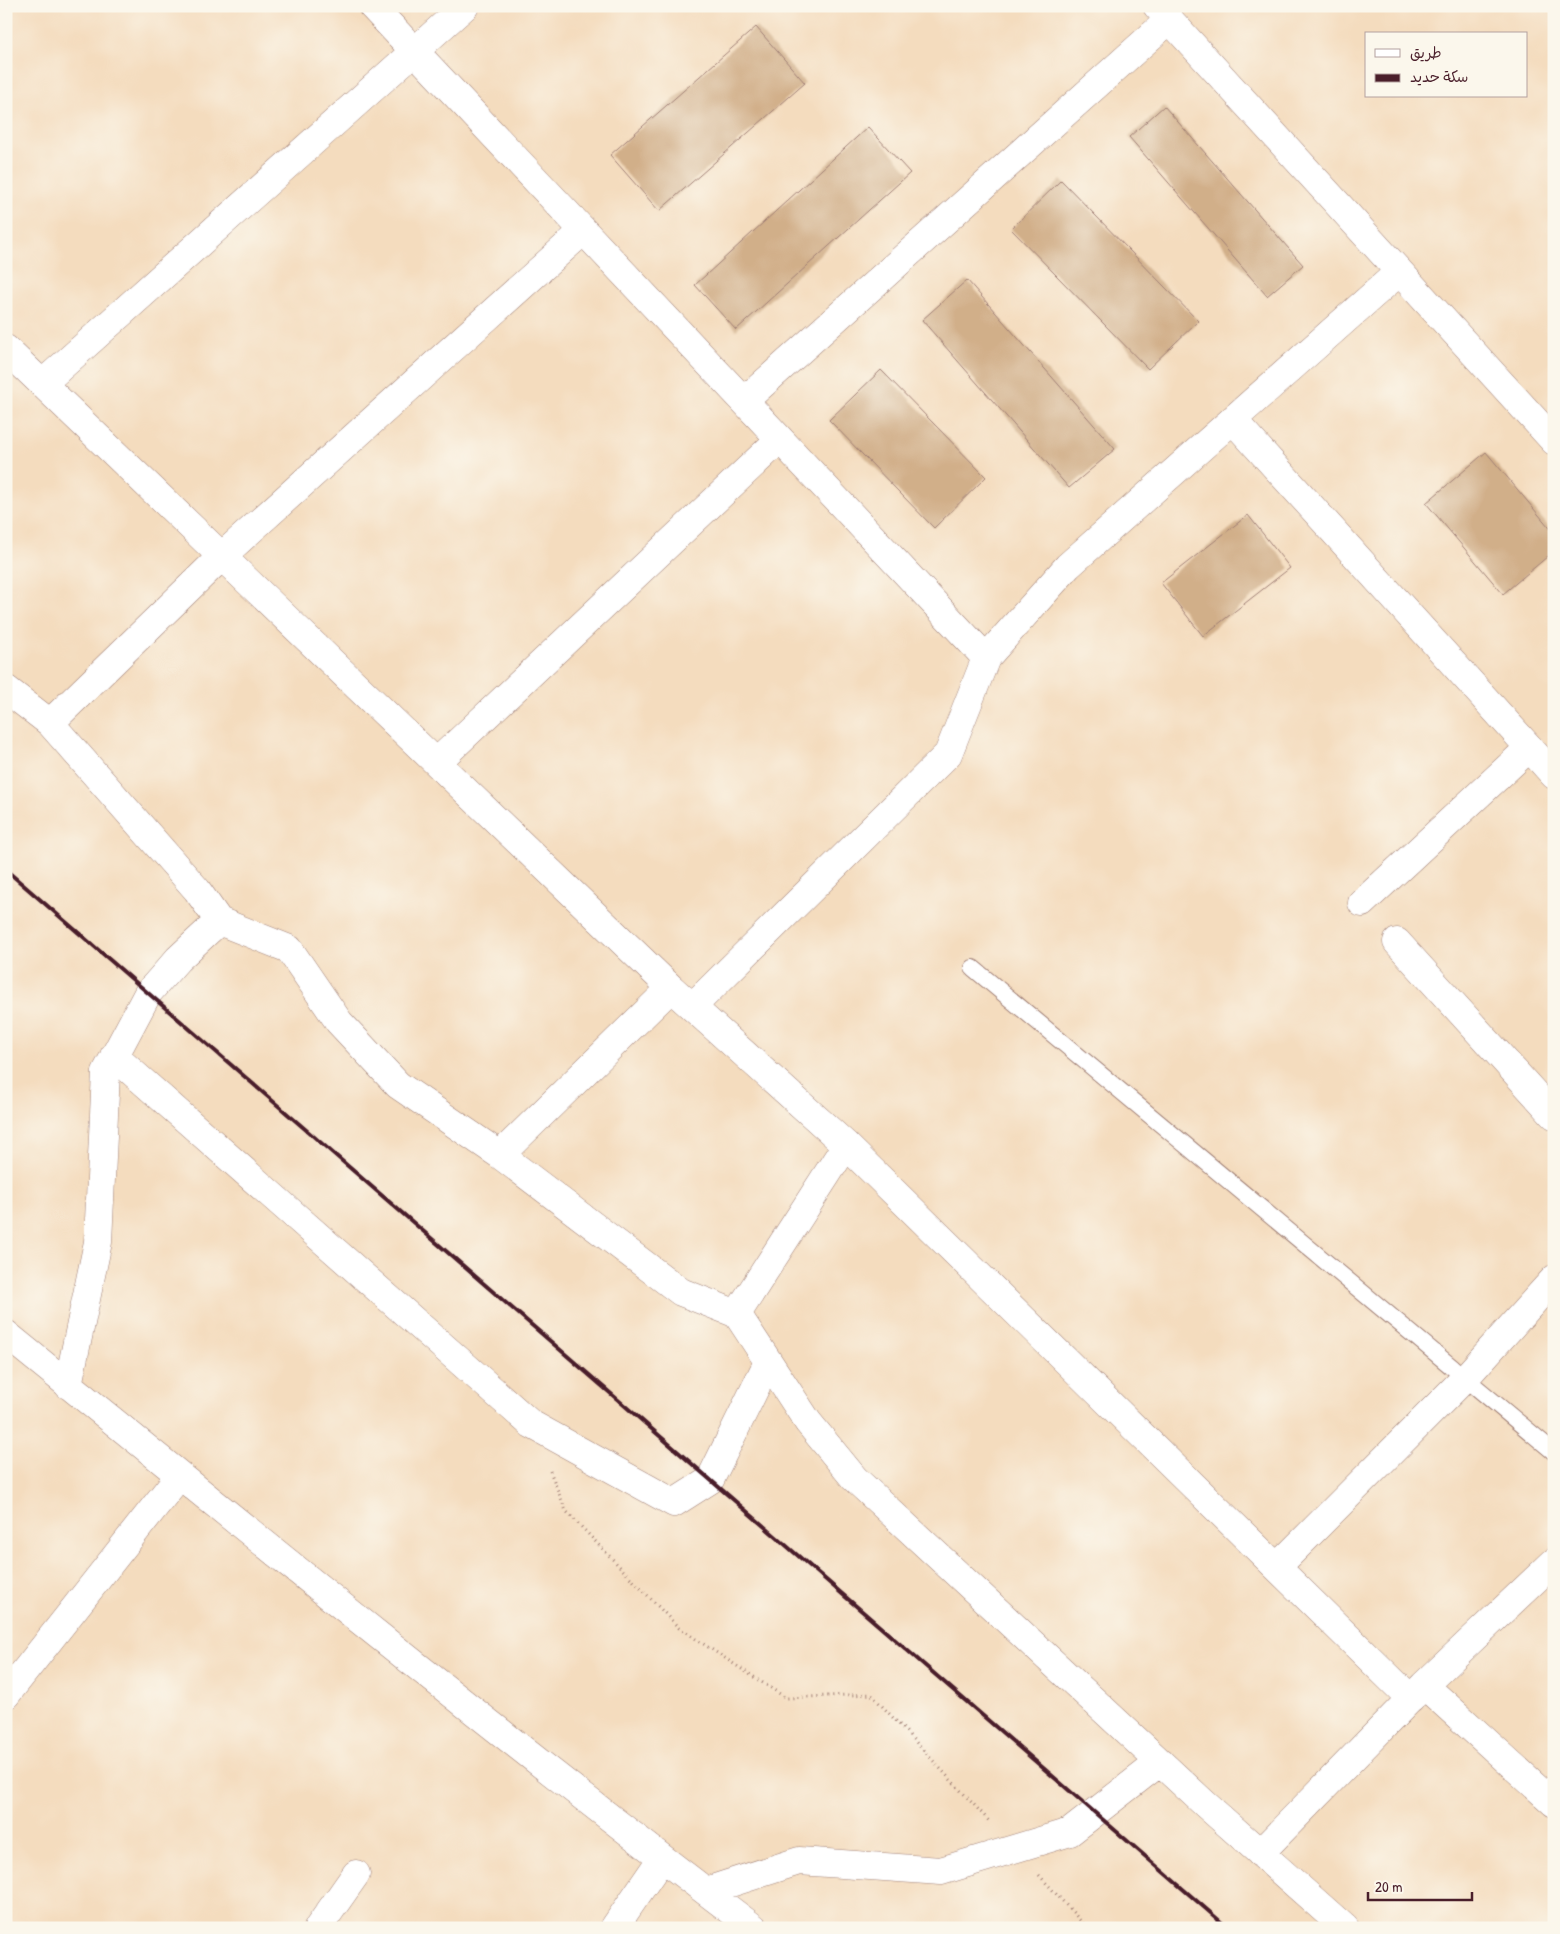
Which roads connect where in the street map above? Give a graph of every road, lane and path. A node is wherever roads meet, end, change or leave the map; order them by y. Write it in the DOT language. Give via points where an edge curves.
graph roads {
  1 [pos="372,6"];
  2 [pos="465,6"];
  3 [pos="1163,13"];
  4 [pos="415,52"];
  5 [pos="583,231"];
  6 [pos="1399,272"];
  7 [pos="6,349"];
  8 [pos="42,384"];
  9 [pos="744,401"];
  10 [pos="1232,420"];
  11 [pos="780,439"];
  12 [pos="1554,441"];
  13 [pos="222,556"];
  14 [pos="986,658"];
  15 [pos="6,689"];
  16 [pos="50,723"];
  17 [pos="1529,748"];
  18 [pos="437,762"];
  19 [pos="1554,775"];
  20 [pos="1362,903"];
  21 [pos="220,921"];
  22 [pos="1397,942"];
  23 [pos="973,968"];
  24 [pos="671,988"];
  25 [pos="692,1007"];
  26 [pos="114,1056"];
  27 [pos="1554,1114"];
  28 [pos="846,1145"];
  29 [pos="500,1155"];
  30 [pos="1554,1279"];
  31 [pos="737,1314"];
  32 [pos="6,1334"];
  33 [pos="768,1362"];
  34 [pos="1465,1378"];
  35 [pos="68,1385"];
  36 [pos="531,1424"];
  37 [pos="1554,1452"];
  38 [pos="179,1476"];
  39 [pos="1554,1562"];
  40 [pos="1277,1567"];
  41 [pos="1418,1692"];
  42 [pos="6,1695"];
  43 [pos="1160,1762"];
  44 [pos="1554,1804"];
  45 [pos="1015,1849"];
  46 [pos="1260,1853"];
  47 [pos="662,1858"];
  48 [pos="356,1874"];
  49 [pos="706,1891"];
  50 [pos="318,1928"];
  51 [pos="614,1928"];
  52 [pos="754,1928"];
  53 [pos="1087,1928"];
  54 [pos="1345,1928"];
  1 -- 4 [label="street"];
  2 -- 4 [label="street"];
  3 -- 6 [label="street"];
  3 -- 9 [label="street"];
  4 -- 5 [label="street"];
  4 -- 8 [label="street"];
  5 -- 9 [label="street"];
  5 -- 13 [label="street"];
  6 -- 10 [label="street"];
  6 -- 12 [label="street"];
  7 -- 8 [label="street"];
  8 -- 13 [label="street"];
  9 -- 11 [label="street"];
  10 -- 14 [label="street" via="1068,566"];
  10 -- 17 [label="street"];
  11 -- 14 [label="street"];
  11 -- 18 [label="street"];
  13 -- 16 [label="street"];
  13 -- 18 [label="street"];
  14 -- 25 [label="street" via="948,754"];
  15 -- 16 [label="street"];
  16 -- 21 [label="street" via="197,890"];
  17 -- 19 [label="street"];
  17 -- 20 [label="street"];
  18 -- 24 [label="street"];
  21 -- 26 [label="street" via="178,959 148,994"];
  21 -- 29 [label="street" via="289,949 339,1022 398,1085"];
  22 -- 27 [label="street"];
  23 -- 34 [label="lane"];
  24 -- 25 [label="street"];
  24 -- 29 [label="street"];
  25 -- 28 [label="street"];
  26 -- 35 [label="street" via="106,1072 98,1242"];
  26 -- 36 [label="street"];
  28 -- 31 [label="street"];
  28 -- 40 [label="street"];
  29 -- 31 [label="street" via="680,1292"];
  30 -- 34 [label="street"];
  31 -- 33 [label="street"];
  32 -- 35 [label="street"];
  33 -- 36 [label="street" via="710,1480 674,1503"];
  33 -- 43 [label="street" via="808,1422 854,1478"];
  34 -- 37 [label="lane"];
  34 -- 40 [label="street"];
  35 -- 38 [label="street"];
  36 -- 45 [label="path" via="566,1511 679,1628 786,1698 871,1694"];
  38 -- 42 [label="street"];
  38 -- 47 [label="street"];
  39 -- 41 [label="street"];
  40 -- 41 [label="street"];
  41 -- 44 [label="street"];
  41 -- 46 [label="street"];
  43 -- 45 [label="street" via="1070,1832"];
  43 -- 46 [label="street"];
  45 -- 49 [label="street" via="941,1871 799,1861"];
  45 -- 53 [label="path"];
  46 -- 54 [label="street"];
  47 -- 49 [label="street"];
  47 -- 51 [label="street"];
  48 -- 50 [label="street"];
  49 -- 52 [label="street"];
}
